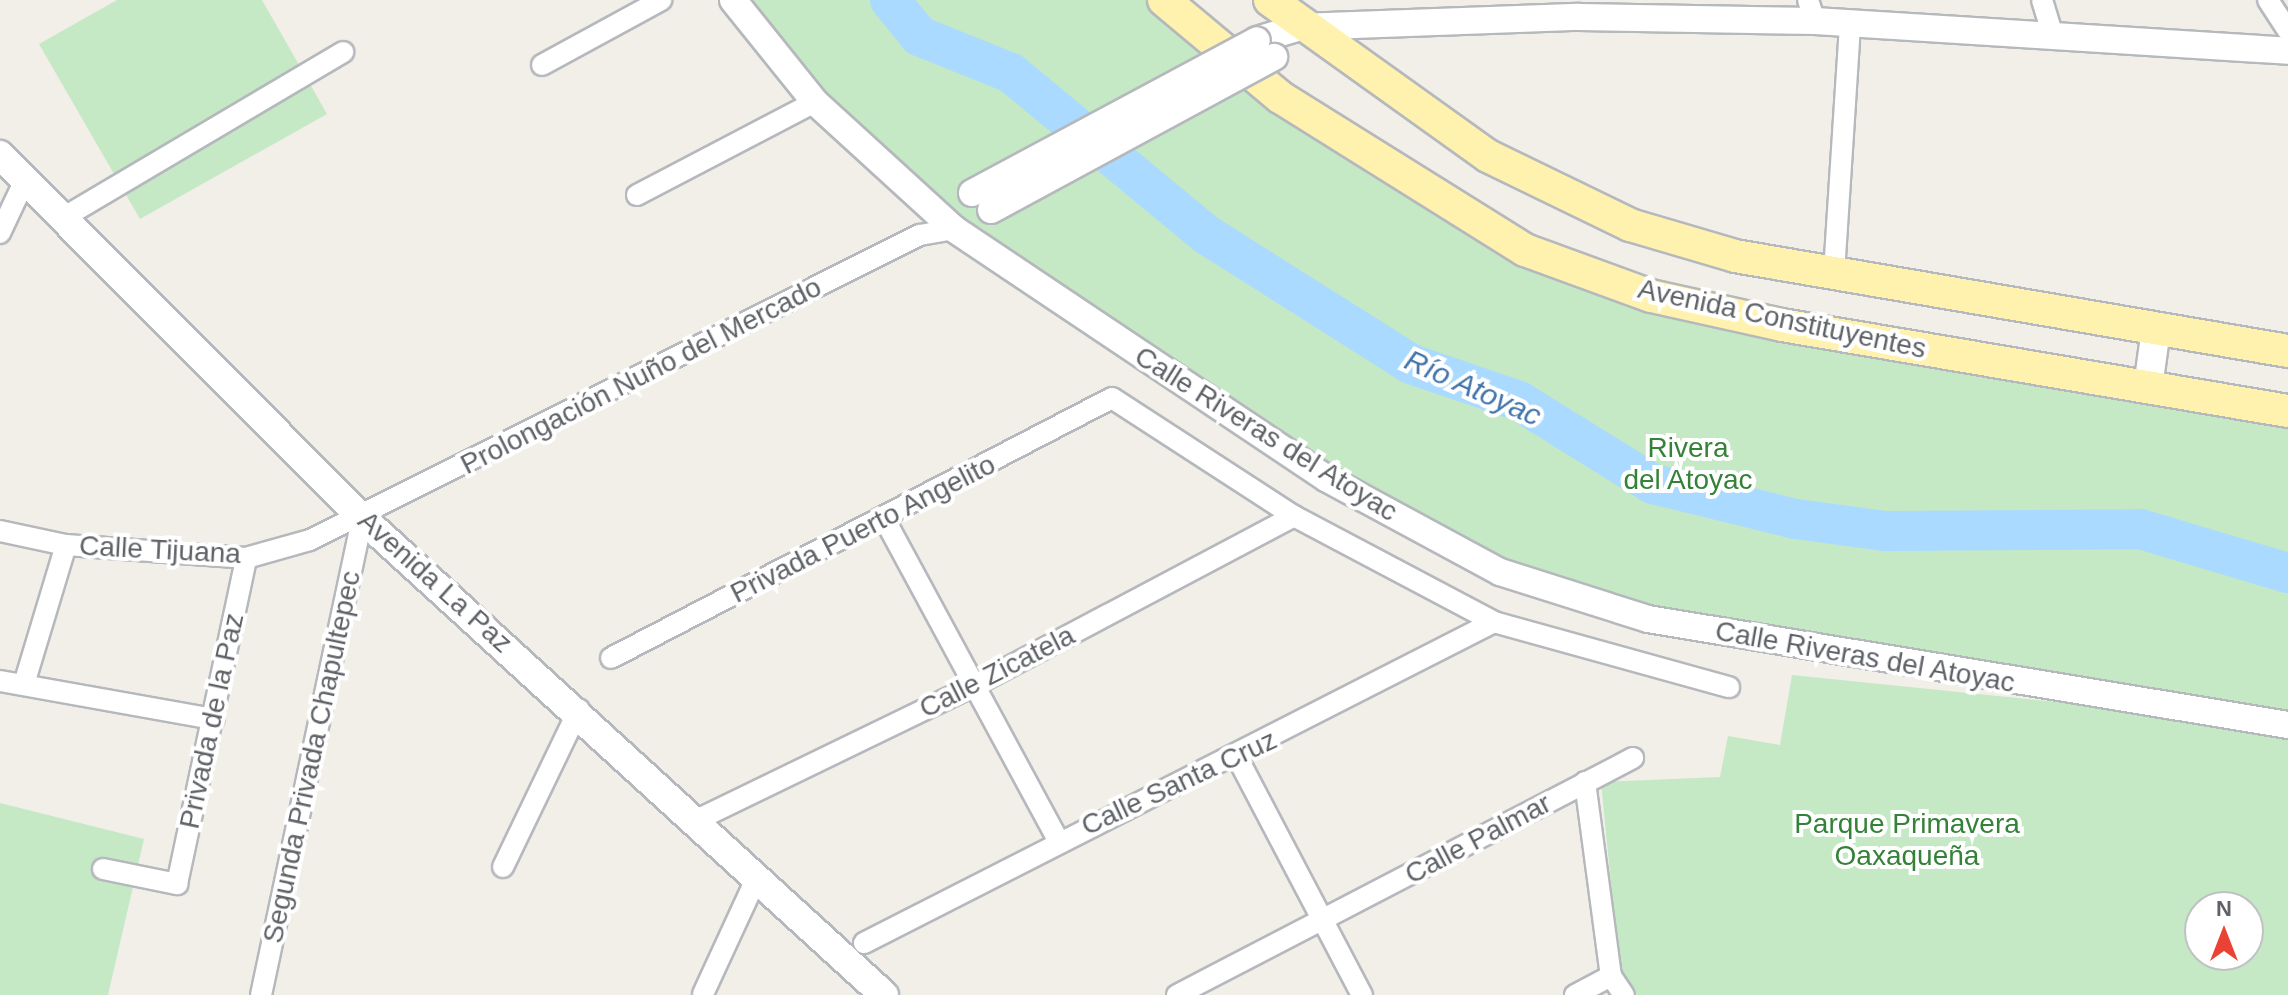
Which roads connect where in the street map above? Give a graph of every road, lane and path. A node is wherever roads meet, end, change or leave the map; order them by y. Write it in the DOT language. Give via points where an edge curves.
graph roads {
  1 [pos="661,0"];
  2 [pos="733,0"];
  3 [pos="1164,0"];
  4 [pos="1270,0"];
  5 [pos="2042,0"];
  6 [pos="2268,0"];
  7 [pos="1812,11"];
  8 [pos="1850,26"];
  9 [pos="1318,30"];
  10 [pos="2288,31"];
  11 [pos="2052,33"];
  12 [pos="2288,51"];
  13 [pos="343,52"];
  14 [pos="542,65"];
  15 [pos="815,102"];
  16 [pos="0,155"];
  17 [pos="24,182"];
  18 [pos="637,195"];
  19 [pos="61,219"];
  20 [pos="944,220"];
  21 [pos="0,233"];
  22 [pos="1834,273"];
  23 [pos="2156,329"];
  24 [pos="2288,351"];
  25 [pos="2148,387"];
  26 [pos="2288,411"];
  27 [pos="1294,516"];
  28 [pos="362,518"];
  29 [pos="885,520"];
  30 [pos="0,531"];
  31 [pos="66,545"];
  32 [pos="246,558"];
  33 [pos="1494,622"];
  34 [pos="611,658"];
  35 [pos="0,681"];
  36 [pos="24,684"];
  37 [pos="975,685"];
  38 [pos="1729,687"];
  39 [pos="579,709"];
  40 [pos="214,719"];
  41 [pos="2288,725"];
  42 [pos="1237,757"];
  43 [pos="1633,758"];
  44 [pos="1585,782"];
  45 [pos="697,820"];
  46 [pos="1058,840"];
  47 [pos="503,867"];
  48 [pos="103,869"];
  49 [pos="757,877"];
  50 [pos="1324,921"];
  51 [pos="864,943"];
  52 [pos="1611,976"];
  53 [pos="703,994"];
  54 [pos="261,995"];
  55 [pos="884,995"];
  56 [pos="1177,995"];
  57 [pos="1362,995"];
  58 [pos="1575,995"];
  59 [pos="1624,995"];
  1 -- 14 [label="street"];
  2 -- 15 [label="street, Calle Riveras del Atoyac"];
  3 -- 25 [label="main road, Avenida Constituyentes" via="1280,97 1525,250 1651,296 1768,322"];
  4 -- 9 [label="main road, Avenida Constituyentes"];
  5 -- 11 [label="street"];
  6 -- 10 [label="street"];
  7 -- 8 [label="street"];
  7 -- 9 [label="street"];
  8 -- 11 [label="street"];
  8 -- 22 [label="street"];
  9 -- 20 [label="street, bridge" via="1265,49"];
  9 -- 22 [label="main road, Avenida Constituyentes" via="1488,156 1630,225 1735,256"];
  11 -- 12 [label="street"];
  13 -- 19 [label="street"];
  15 -- 18 [label="street"];
  15 -- 20 [label="street, Calle Riveras del Atoyac"];
  16 -- 17 [label="main road, Avenida La Paz"];
  17 -- 19 [label="main road, Avenida La Paz"];
  17 -- 21 [label="street"];
  19 -- 28 [label="main road, Avenida La Paz"];
  20 -- 28 [label="street, Prolongación Nuño del Mercado"];
  20 -- 41 [label="street, Calle Riveras del Atoyac" via="1326,478 1500,572 1648,619"];
  22 -- 23 [label="main road, Avenida Constituyentes"];
  23 -- 24 [label="main road, Avenida Constituyentes"];
  23 -- 25 [label="main road"];
  25 -- 26 [label="main road, Avenida Constituyentes"];
  27 -- 29 [label="street, Privada Puerto Angelito" via="1112,398"];
  27 -- 33 [label="street"];
  27 -- 37 [label="street, Calle Zicatela"];
  28 -- 32 [label="street, Calle Tijuana"];
  28 -- 39 [label="main road, Avenida La Paz"];
  28 -- 54 [label="street, Segunda Privada Chapultepec"];
  29 -- 34 [label="street, Privada Puerto Angelito"];
  29 -- 37 [label="street"];
  30 -- 31 [label="street, Calle Tijuana"];
  31 -- 32 [label="street, Calle Tijuana"];
  31 -- 36 [label="street"];
  32 -- 40 [label="street, Privada de la Paz"];
  33 -- 38 [label="street"];
  33 -- 42 [label="street, Calle Santa Cruz"];
  35 -- 36 [label="street"];
  36 -- 40 [label="street"];
  37 -- 45 [label="street, Calle Zicatela"];
  37 -- 46 [label="street"];
  39 -- 45 [label="main road, Avenida La Paz"];
  39 -- 47 [label="street"];
  40 -- 48 [label="street, Privada de la Paz" via="177,884"];
  42 -- 46 [label="street, Calle Santa Cruz"];
  42 -- 50 [label="street"];
  43 -- 44 [label="street, Calle Palmar"];
  44 -- 50 [label="street, Calle Palmar"];
  44 -- 52 [label="street"];
  45 -- 49 [label="main road, Avenida La Paz"];
  46 -- 51 [label="street, Calle Santa Cruz"];
  49 -- 53 [label="street"];
  49 -- 55 [label="main road, Avenida La Paz"];
  50 -- 56 [label="street, Calle Palmar"];
  50 -- 57 [label="street"];
  52 -- 58 [label="street"];
  52 -- 59 [label="street"];
}
